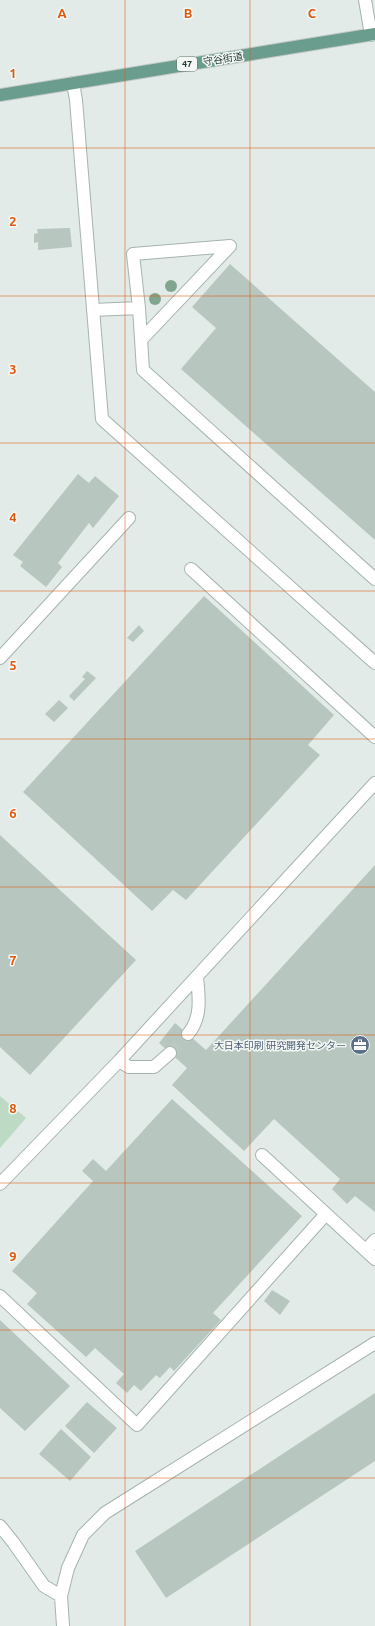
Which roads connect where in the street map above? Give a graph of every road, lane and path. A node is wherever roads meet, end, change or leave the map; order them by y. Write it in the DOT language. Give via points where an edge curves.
graph roads {
  1 [pos="365,0"];
  2 [pos="373,35"];
  3 [pos="73,83"];
  4 [pos="0,95"];
  5 [pos="139,308"];
  6 [pos="93,310"];
  7 [pos="141,340"];
  8 [pos="128,518"];
  9 [pos="191,569"];
  10 [pos="375,579"];
  11 [pos="0,658"];
  12 [pos="375,663"];
  13 [pos="375,737"];
  14 [pos="375,783"];
  15 [pos="197,977"];
  16 [pos="188,1034"];
  17 [pos="170,1053"];
  18 [pos="119,1061"];
  19 [pos="262,1155"];
  20 [pos="0,1184"];
  21 [pos="326,1214"];
  22 [pos="375,1240"];
  23 [pos="366,1250"];
  24 [pos="375,1259"];
  25 [pos="0,1296"];
  26 [pos="375,1343"];
  27 [pos="0,1526"];
  28 [pos="61,1596"];
  29 [pos="63,1626"];
  1 -- 2 [label="street"];
  2 -- 3 [label="main road, 守谷街道 / 47"];
  3 -- 4 [label="main road, 守谷街道 / 47"];
  3 -- 6 [label="street"];
  5 -- 6 [label="street"];
  5 -- 7 [label="street"];
  5 -- 7 [label="street" via="134,254 230,246"];
  6 -- 12 [label="street" via="102,419"];
  7 -- 10 [label="street" via="143,370"];
  8 -- 11 [label="street"];
  9 -- 13 [label="street"];
  14 -- 15 [label="street"];
  15 -- 16 [label="street" via="199,1014 194,1028"];
  15 -- 18 [label="street"];
  17 -- 18 [label="street" via="154,1067 129,1068"];
  18 -- 20 [label="street"];
  19 -- 21 [label="street"];
  21 -- 23 [label="street"];
  21 -- 25 [label="street" via="137,1425"];
  22 -- 23 [label="street"];
  23 -- 24 [label="street"];
  26 -- 28 [label="street" via="105,1512 83,1535 68,1568"];
  27 -- 28 [label="street" via="44,1586"];
  28 -- 29 [label="street"];
}
